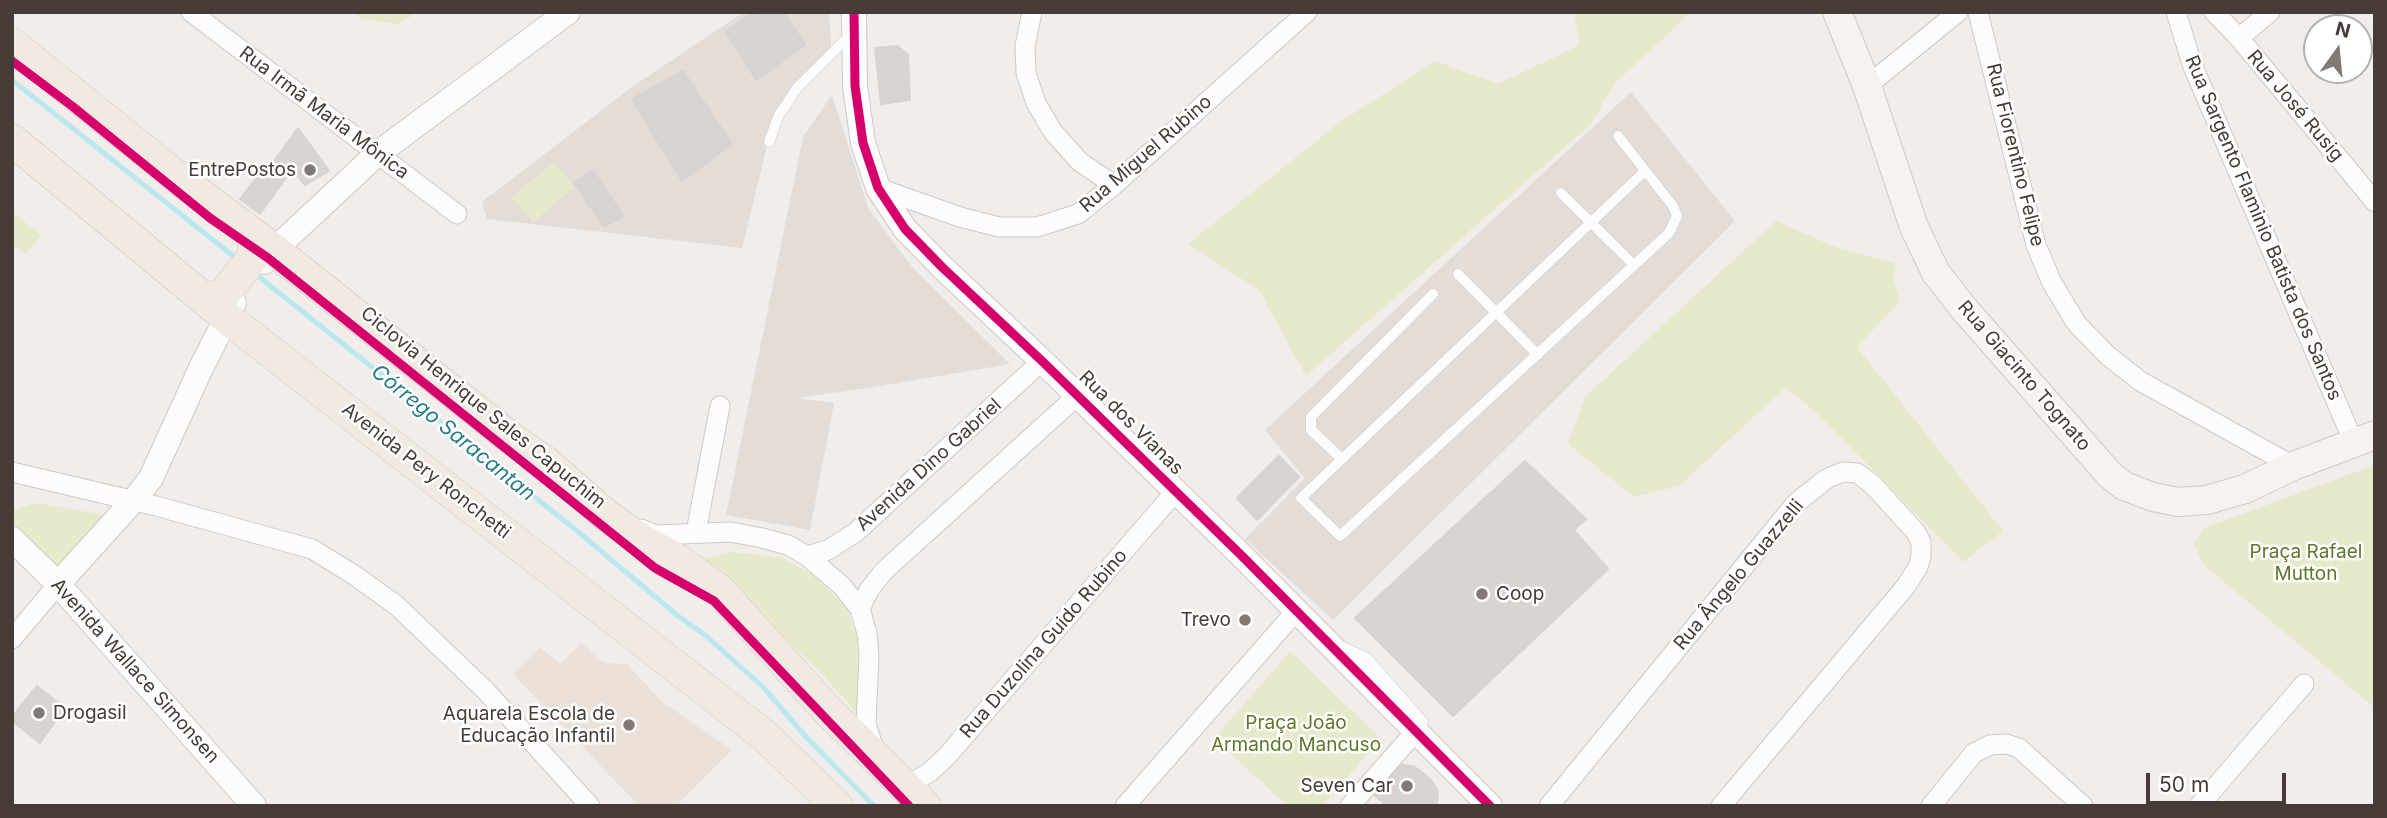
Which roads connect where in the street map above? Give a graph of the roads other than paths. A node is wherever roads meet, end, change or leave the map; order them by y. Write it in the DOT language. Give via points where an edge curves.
graph roads {
  1 [pos="191,12"];
  2 [pos="568,12"];
  3 [pos="1032,12"];
  4 [pos="1307,12"];
  5 [pos="1837,12"];
  6 [pos="1958,12"];
  7 [pos="1978,12"];
  8 [pos="2176,12"];
  9 [pos="2214,12"];
  10 [pos="2270,12"];
  11 [pos="854,21"];
  12 [pos="2239,38"];
  13 [pos="12,44"];
  14 [pos="1867,86"];
  15 [pos="1618,136"];
  16 [pos="12,140"];
  17 [pos="769,142"];
  18 [pos="377,153"];
  19 [pos="1645,171"];
  20 [pos="1114,186"];
  21 [pos="878,188"];
  22 [pos="1561,193"];
  23 [pos="2375,202"];
  24 [pos="457,214"];
  25 [pos="1591,223"];
  26 [pos="260,252"];
  27 [pos="1634,265"];
  28 [pos="1458,274"];
  29 [pos="1433,294"];
  30 [pos="223,301"];
  31 [pos="1496,313"];
  32 [pos="1538,355"];
  33 [pos="1042,360"];
  34 [pos="1077,395"];
  35 [pos="720,406"];
  36 [pos="2364,439"];
  37 [pos="1342,459"];
  38 [pos="544,461"];
  39 [pos="2293,466"];
  40 [pos="12,472"];
  41 [pos="1175,492"];
  42 [pos="134,500"];
  43 [pos="696,532"];
  44 [pos="12,539"];
  45 [pos="807,556"];
  46 [pos="58,584"];
  47 [pos="860,609"];
  48 [pos="1297,610"];
  49 [pos="12,639"];
  50 [pos="1331,645"];
  51 [pos="2304,684"];
  52 [pos="1416,731"];
  53 [pos="1440,755"];
  54 [pos="905,788"];
  55 [pos="254,806"];
  56 [pos="590,806"];
  57 [pos="837,806"];
  58 [pos="1125,806"];
  59 [pos="1350,806"];
  60 [pos="1490,806"];
  61 [pos="1549,806"];
  62 [pos="1721,806"];
  63 [pos="1931,806"];
  64 [pos="2083,806"];
  65 [pos="2199,806"];
  1 -- 18 [label="street, Rua Irmã Maria Mônica"];
  2 -- 18 [label="street"];
  3 -- 20 [label="street" via="1025,46 1026,73 1036,103 1053,132 1080,162"];
  4 -- 20 [label="street, Rua Miguel Rubino"];
  5 -- 14 [label="main road, Rua Giacinto Tognato"];
  6 -- 14 [label="street"];
  7 -- 39 [label="street, Rua Fiorentino Felipe" via="2036,245 2077,324 2140,381"];
  8 -- 36 [label="street, Rua Sargento Flaminio Batista dos Santos" via="2192,64"];
  9 -- 12 [label="street, Rua José Rusig"];
  10 -- 12 [label="street"];
  11 -- 17 [label="lane" via="797,88 779,115"];
  11 -- 21 [label="street, Rua dos Vianas" via="855,86 863,143"];
  12 -- 23 [label="street, Rua José Rusig"];
  13 -- 26 [label="main road"];
  14 -- 39 [label="main road, Rua Giacinto Tognato" via="1914,228 1936,272 2110,475 2124,486 2178,502 2245,489"];
  15 -- 19 [label="lane"];
  16 -- 30 [label="main road, Avenida Pery Ronchetti"];
  18 -- 24 [label="street, Rua Irmã Maria Mônica"];
  18 -- 26 [label="street"];
  19 -- 25 [label="lane"];
  19 -- 27 [label="lane" via="1676,216 1669,233"];
  20 -- 21 [label="street, Rua Miguel Rubino" via="1079,214 1037,227 999,227"];
  21 -- 33 [label="street, Rua dos Vianas" via="905,229"];
  22 -- 25 [label="lane"];
  25 -- 27 [label="lane"];
  25 -- 31 [label="lane"];
  26 -- 30 [label="main road"];
  26 -- 38 [label="main road"];
  27 -- 32 [label="lane"];
  28 -- 31 [label="lane"];
  29 -- 37 [label="lane" via="1311,417 1311,430"];
  30 -- 42 [label="street" via="151,478"];
  30 -- 57 [label="main road, Avenida Pery Ronchetti" via="765,736"];
  31 -- 32 [label="lane"];
  31 -- 37 [label="lane"];
  32 -- 37 [label="lane" via="1340,536 1301,498"];
  33 -- 34 [label="street, Rua dos Vianas"];
  33 -- 45 [label="street, Avenida Dino Gabriel" via="856,532 828,550"];
  34 -- 41 [label="street, Rua dos Vianas"];
  34 -- 47 [label="street" via="884,571"];
  35 -- 43 [label="street"];
  36 -- 39 [label="main road, Rua Giacinto Tognato"];
  38 -- 43 [label="street" via="644,530 656,535"];
  38 -- 54 [label="main road" via="607,516 719,590"];
  40 -- 42 [label="street"];
  41 -- 48 [label="street, Rua dos Vianas"];
  41 -- 54 [label="street, Rua Duzolina Guido Rubino" via="948,755"];
  42 -- 46 [label="street"];
  42 -- 56 [label="street" via="312,549 354,575 396,605 486,691"];
  43 -- 45 [label="street" via="762,538"];
  44 -- 46 [label="street, Avenida Wallace Simonsen"];
  45 -- 47 [label="street" via="842,586"];
  46 -- 49 [label="street"];
  46 -- 55 [label="street, Avenida Wallace Simonsen"];
  47 -- 54 [label="street" via="869,655 866,724 875,752"];
  48 -- 50 [label="street, Rua dos Vianas"];
  48 -- 58 [label="street"];
  50 -- 52 [label="street, Rua dos Vianas"];
  50 -- 53 [label="lane" via="1367,658 1434,734"];
  51 -- 65 [label="street"];
  52 -- 53 [label="street, Rua dos Vianas"];
  52 -- 59 [label="street"];
  53 -- 60 [label="street, Rua dos Vianas"];
  61 -- 62 [label="street, Rua Ângelo Guazzelli" via="1795,504 1826,479 1843,472 1857,474 1915,531 1921,542 1918,567"];
  63 -- 64 [label="street" via="1974,753 2006,744 2019,748"];
}
